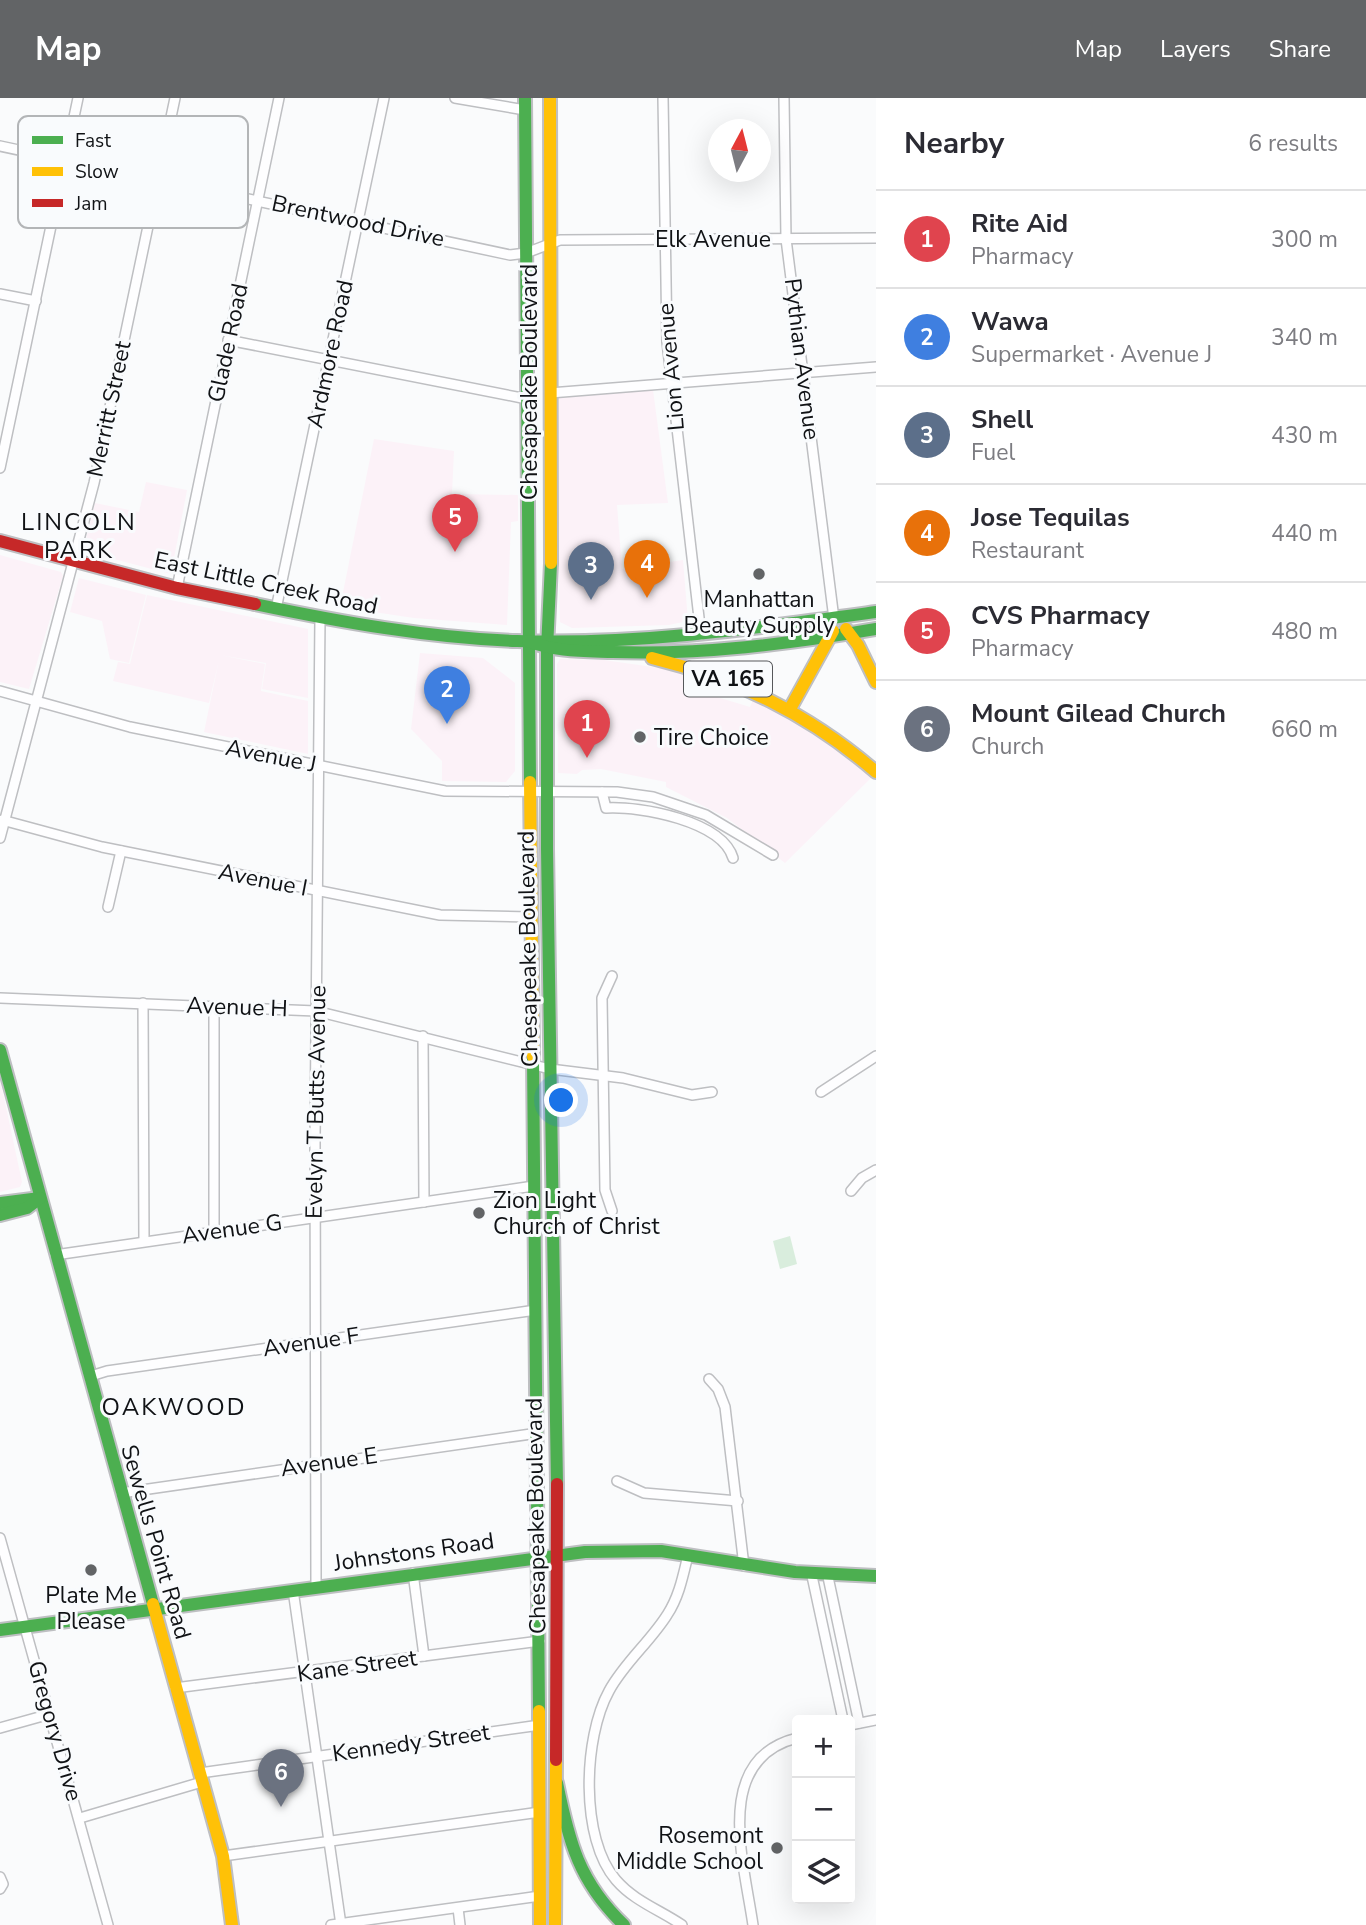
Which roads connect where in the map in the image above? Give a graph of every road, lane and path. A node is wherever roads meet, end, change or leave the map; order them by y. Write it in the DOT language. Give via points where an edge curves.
graph roads {
  1 [pos="78,98"];
  2 [pos="175,98"];
  3 [pos="279,98"];
  4 [pos="384,98"];
  5 [pos="455,98"];
  6 [pos="550,98"];
  7 [pos="663,98"];
  8 [pos="785,98"];
  9 [pos="526,104"];
  10 [pos="74,116"];
  11 [pos="171,116"];
  12 [pos="0,146"];
  13 [pos="18,150"];
  14 [pos="248,198"];
  15 [pos="258,200"];
  16 [pos="358,221"];
  17 [pos="51,228"];
  18 [pos="147,228"];
  19 [pos="876,238"];
  20 [pos="786,239"];
  21 [pos="664,240"];
  22 [pos="550,242"];
  23 [pos="527,253"];
  24 [pos="0,294"];
  25 [pos="36,301"];
  26 [pos="228,340"];
  27 [pos="328,362"];
  28 [pos="876,367"];
  29 [pos="804,373"];
  30 [pos="671,384"];
  31 [pos="550,393"];
  32 [pos="527,399"];
  33 [pos="0,468"];
  34 [pos="0,541"];
  35 [pos="75,562"];
  36 [pos="177,588"];
  37 [pos="276,609"];
  38 [pos="876,612"];
  39 [pos="320,618"];
  40 [pos="834,619"];
  41 [pos="876,629"];
  42 [pos="850,634"];
  43 [pos="701,635"];
  44 [pos="833,636"];
  45 [pos="528,642"];
  46 [pos="547,644"];
  47 [pos="619,653"];
  48 [pos="807,680"];
  49 [pos="876,682"];
  50 [pos="0,691"];
  51 [pos="37,701"];
  52 [pos="791,707"];
  53 [pos="827,730"];
  54 [pos="319,765"];
  55 [pos="876,772"];
  56 [pos="528,791"];
  57 [pos="547,791"];
  58 [pos="602,792"];
  59 [pos="2,820"];
  60 [pos="0,838"];
  61 [pos="121,851"];
  62 [pos="773,855"];
  63 [pos="733,858"];
  64 [pos="318,891"];
  65 [pos="108,907"];
  66 [pos="529,917"];
  67 [pos="612,975"];
  68 [pos="0,998"];
  69 [pos="143,1003"];
  70 [pos="214,1006"];
  71 [pos="316,1011"];
  72 [pos="423,1036"];
  73 [pos="0,1051"];
  74 [pos="876,1056"];
  75 [pos="532,1064"];
  76 [pos="550,1069"];
  77 [pos="603,1074"];
  78 [pos="712,1092"];
  79 [pos="821,1092"];
  80 [pos="876,1170"];
  81 [pos="534,1186"];
  82 [pos="851,1191"];
  83 [pos="40,1198"];
  84 [pos="424,1202"];
  85 [pos="0,1203"];
  86 [pos="612,1211"];
  87 [pos="0,1215"];
  88 [pos="315,1217"];
  89 [pos="214,1231"];
  90 [pos="144,1241"];
  91 [pos="55,1255"];
  92 [pos="536,1310"];
  93 [pos="315,1341"];
  94 [pos="709,1379"];
  95 [pos="90,1380"];
  96 [pos="538,1433"];
  97 [pos="315,1464"];
  98 [pos="617,1481"];
  99 [pos="121,1493"];
  100 [pos="738,1501"];
  101 [pos="0,1538"];
  102 [pos="558,1554"];
  103 [pos="688,1555"];
  104 [pos="540,1556"];
  105 [pos="744,1566"];
  106 [pos="413,1573"];
  107 [pos="813,1576"];
  108 [pos="876,1576"];
  109 [pos="828,1577"];
  110 [pos="316,1587"];
  111 [pos="293,1590"];
  112 [pos="153,1609"];
  113 [pos="25,1627"];
  114 [pos="0,1630"];
  115 [pos="540,1641"];
  116 [pos="424,1656"];
  117 [pos="305,1673"];
  118 [pos="175,1688"];
  119 [pos="50,1714"];
  120 [pos="842,1715"];
  121 [pos="853,1715"];
  122 [pos="876,1720"];
  123 [pos="855,1724"];
  124 [pos="540,1725"];
  125 [pos="0,1728"];
  126 [pos="792,1740"];
  127 [pos="317,1756"];
  128 [pos="201,1777"];
  129 [pos="557,1783"];
  130 [pos="540,1812"];
  131 [pos="80,1818"];
  132 [pos="329,1841"];
  133 [pos="223,1856"];
  134 [pos="0,1877"];
  135 [pos="0,1889"];
  136 [pos="540,1896"];
  137 [pos="458,1908"];
  138 [pos="107,1925"];
  139 [pos="232,1925"];
  140 [pos="338,1925"];
  141 [pos="460,1925"];
  142 [pos="540,1925"];
  143 [pos="555,1925"];
  144 [pos="624,1925"];
  145 [pos="682,1925"];
  146 [pos="753,1925"];
  1 -- 10 [label="street"];
  2 -- 11 [label="street, Merritt Street"];
  3 -- 15 [label="street, Glade Road"];
  4 -- 16 [label="street, Ardmore Road"];
  5 -- 9 [label="street"];
  6 -- 22 [label="main road, Chesapeake Boulevard"];
  7 -- 21 [label="street, Lion Avenue"];
  8 -- 20 [label="street, Pythian Avenue"];
  9 -- 23 [label="main road, Chesapeake Boulevard"];
  12 -- 13 [label="street, Brentwood Drive"];
  14 -- 15 [label="street, Brentwood Drive"];
  15 -- 16 [label="street, Brentwood Drive"];
  15 -- 26 [label="street, Glade Road"];
  16 -- 23 [label="street, Brentwood Drive" via="510,255"];
  16 -- 27 [label="street, Ardmore Road"];
  17 -- 25 [label="street"];
  18 -- 35 [label="street, Merritt Street"];
  19 -- 20 [label="street, Elk Avenue"];
  20 -- 21 [label="street, Elk Avenue"];
  20 -- 29 [label="street, Pythian Avenue"];
  21 -- 22 [label="street, Elk Avenue"];
  21 -- 30 [label="street, Lion Avenue"];
  22 -- 23 [label="street, Brentwood Drive"];
  22 -- 31 [label="main road, Chesapeake Boulevard"];
  23 -- 32 [label="main road, Chesapeake Boulevard"];
  24 -- 25 [label="street"];
  25 -- 33 [label="street"];
  26 -- 27 [label="street"];
  26 -- 36 [label="street, Glade Road"];
  27 -- 32 [label="street"];
  27 -- 37 [label="street, Ardmore Road"];
  28 -- 29 [label="street"];
  29 -- 30 [label="street"];
  29 -- 40 [label="street, Pythian Avenue"];
  30 -- 31 [label="street"];
  30 -- 43 [label="street, Lion Avenue"];
  31 -- 46 [label="main road, Chesapeake Boulevard"];
  32 -- 45 [label="main road, Chesapeake Boulevard"];
  34 -- 35 [label="main road, East Little Creek Road / VA 165"];
  35 -- 36 [label="main road, East Little Creek Road / VA 165"];
  35 -- 51 [label="street, Merritt Street"];
  36 -- 37 [label="main road, East Little Creek Road / VA 165"];
  37 -- 39 [label="main road, East Little Creek Road / VA 165"];
  38 -- 40 [label="main road, East Little Creek Road"];
  39 -- 45 [label="main road, East Little Creek Road / VA 165" via="418,633"];
  39 -- 54 [label="street, Evelyn T Butts Avenue"];
  40 -- 42 [label="main road"];
  40 -- 43 [label="main road, East Little Creek Road / VA 165"];
  40 -- 44 [label="main road"];
  41 -- 42 [label="main road, East Little Creek Road"];
  42 -- 44 [label="main road, East Little Creek Road"];
  42 -- 49 [label="main road"];
  43 -- 46 [label="main road, East Little Creek Road / VA 165"];
  44 -- 47 [label="main road, East Little Creek Road" via="717,650"];
  44 -- 48 [label="main road"];
  45 -- 46 [label="main road, East Little Creek Road / VA 165"];
  45 -- 56 [label="main road, Chesapeake Boulevard"];
  46 -- 47 [label="main road, East Little Creek Road / VA 165"];
  46 -- 57 [label="main road, Chesapeake Boulevard"];
  47 -- 52 [label="main road, VA 165" via="713,673"];
  48 -- 52 [label="main road"];
  48 -- 53 [label="main road" via="807,707"];
  50 -- 51 [label="street, Avenue J"];
  51 -- 54 [label="street, Avenue J" via="130,727"];
  51 -- 59 [label="street, Merritt Street"];
  52 -- 53 [label="main road, VA 165"];
  53 -- 55 [label="main road, VA 165"];
  54 -- 56 [label="street, Avenue J" via="445,791"];
  54 -- 64 [label="street, Evelyn T Butts Avenue"];
  56 -- 57 [label="street, Avenue J"];
  56 -- 66 [label="main road, Chesapeake Boulevard"];
  57 -- 58 [label="street, Avenue J"];
  57 -- 76 [label="main road, Chesapeake Boulevard"];
  58 -- 62 [label="street, Avenue J" via="653,797 688,807"];
  58 -- 63 [label="street" via="606,808 635,809 692,825 720,838"];
  59 -- 60 [label="street, Merritt Street"];
  59 -- 61 [label="street, Avenue I"];
  61 -- 64 [label="street, Avenue I"];
  61 -- 65 [label="street"];
  64 -- 66 [label="street, Avenue I" via="440,915"];
  64 -- 71 [label="street, Evelyn T Butts Avenue"];
  66 -- 75 [label="main road, Chesapeake Boulevard"];
  67 -- 77 [label="street" via="602,998"];
  68 -- 69 [label="street, Avenue H"];
  69 -- 70 [label="street, Avenue H"];
  69 -- 90 [label="street"];
  70 -- 71 [label="street, Avenue H"];
  70 -- 89 [label="street"];
  71 -- 72 [label="street, Avenue H"];
  71 -- 88 [label="street, Evelyn T Butts Avenue"];
  72 -- 75 [label="street, Avenue H"];
  72 -- 84 [label="street"];
  73 -- 83 [label="main road, Sewells Point Road"];
  74 -- 79 [label="street"];
  75 -- 76 [label="street, Avenue H"];
  75 -- 81 [label="main road, Chesapeake Boulevard"];
  76 -- 77 [label="street, Avenue H"];
  76 -- 102 [label="main road, Chesapeake Boulevard"];
  77 -- 78 [label="street, Avenue H" via="692,1095"];
  77 -- 86 [label="street" via="605,1190"];
  80 -- 82 [label="street"];
  81 -- 84 [label="street, Avenue G"];
  81 -- 92 [label="main road, Chesapeake Boulevard"];
  83 -- 85 [label="main road"];
  83 -- 87 [label="main road" via="27,1208"];
  83 -- 91 [label="main road, Sewells Point Road"];
  84 -- 88 [label="street, Avenue G"];
  88 -- 89 [label="street, Avenue G"];
  88 -- 93 [label="street, Evelyn T Butts Avenue"];
  89 -- 90 [label="street, Avenue G"];
  90 -- 91 [label="street, Avenue G"];
  91 -- 95 [label="main road, Sewells Point Road"];
  92 -- 93 [label="street, Avenue F"];
  92 -- 96 [label="main road, Chesapeake Boulevard"];
  93 -- 95 [label="street, Avenue F" via="98,1373"];
  93 -- 97 [label="street, Evelyn T Butts Avenue"];
  94 -- 100 [label="street" via="725,1407"];
  95 -- 99 [label="main road, Sewells Point Road"];
  96 -- 97 [label="street, Avenue E"];
  96 -- 104 [label="main road, Chesapeake Boulevard"];
  97 -- 99 [label="street, Avenue E"];
  97 -- 110 [label="street, Evelyn T Butts Avenue"];
  98 -- 100 [label="street" via="645,1493"];
  99 -- 112 [label="main road, Sewells Point Road"];
  100 -- 105 [label="street"];
  101 -- 113 [label="street, Gregory Drive"];
  102 -- 103 [label="main road, Johnstons Road" via="645,1551"];
  102 -- 104 [label="main road, Johnstons Road"];
  102 -- 129 [label="main road, Chesapeake Boulevard"];
  103 -- 105 [label="main road, Johnstons Road"];
  103 -- 145 [label="street" via="672,1607 617,1678 602,1706 593,1740 590,1786 598,1849 609,1871 638,1899"];
  104 -- 106 [label="main road, Johnstons Road"];
  104 -- 115 [label="main road, Chesapeake Boulevard"];
  105 -- 107 [label="main road, Johnstons Road"];
  106 -- 110 [label="main road, Johnstons Road"];
  106 -- 116 [label="street"];
  107 -- 109 [label="main road, Johnstons Road"];
  107 -- 120 [label="street"];
  108 -- 109 [label="main road, Johnstons Road"];
  109 -- 121 [label="street"];
  110 -- 111 [label="main road, Johnstons Road"];
  111 -- 112 [label="main road, Johnstons Road"];
  111 -- 117 [label="street"];
  112 -- 113 [label="main road, Johnstons Road"];
  112 -- 118 [label="main road, Sewells Point Road"];
  113 -- 114 [label="main road, Johnstons Road"];
  113 -- 119 [label="street, Gregory Drive"];
  115 -- 116 [label="street, Kane Street"];
  115 -- 124 [label="main road, Chesapeake Boulevard"];
  116 -- 117 [label="street, Kane Street"];
  117 -- 118 [label="street, Kane Street"];
  117 -- 127 [label="street"];
  118 -- 128 [label="main road, Sewells Point Road"];
  119 -- 125 [label="street"];
  119 -- 131 [label="street, Gregory Drive"];
  122 -- 123 [label="street"];
  124 -- 127 [label="street, Kennedy Street"];
  124 -- 130 [label="main road, Chesapeake Boulevard"];
  126 -- 146 [label="street" via="758,1760 742,1786 739,1811"];
  127 -- 128 [label="street, Kennedy Street"];
  127 -- 132 [label="street"];
  128 -- 131 [label="street, Kennedy Street"];
  128 -- 133 [label="main road, Sewells Point Road"];
  129 -- 143 [label="main road, Chesapeake Boulevard"];
  129 -- 144 [label="main road" via="567,1839 579,1871 598,1900"];
  130 -- 132 [label="street"];
  130 -- 136 [label="main road, Chesapeake Boulevard"];
  131 -- 138 [label="street, Gregory Drive"];
  132 -- 133 [label="street"];
  132 -- 140 [label="street"];
  133 -- 139 [label="main road, Sewells Point Road"];
  134 -- 135 [label="street"];
  136 -- 137 [label="street"];
  136 -- 142 [label="main road, Chesapeake Boulevard"];
  137 -- 140 [label="street"];
  137 -- 141 [label="street"];
}
